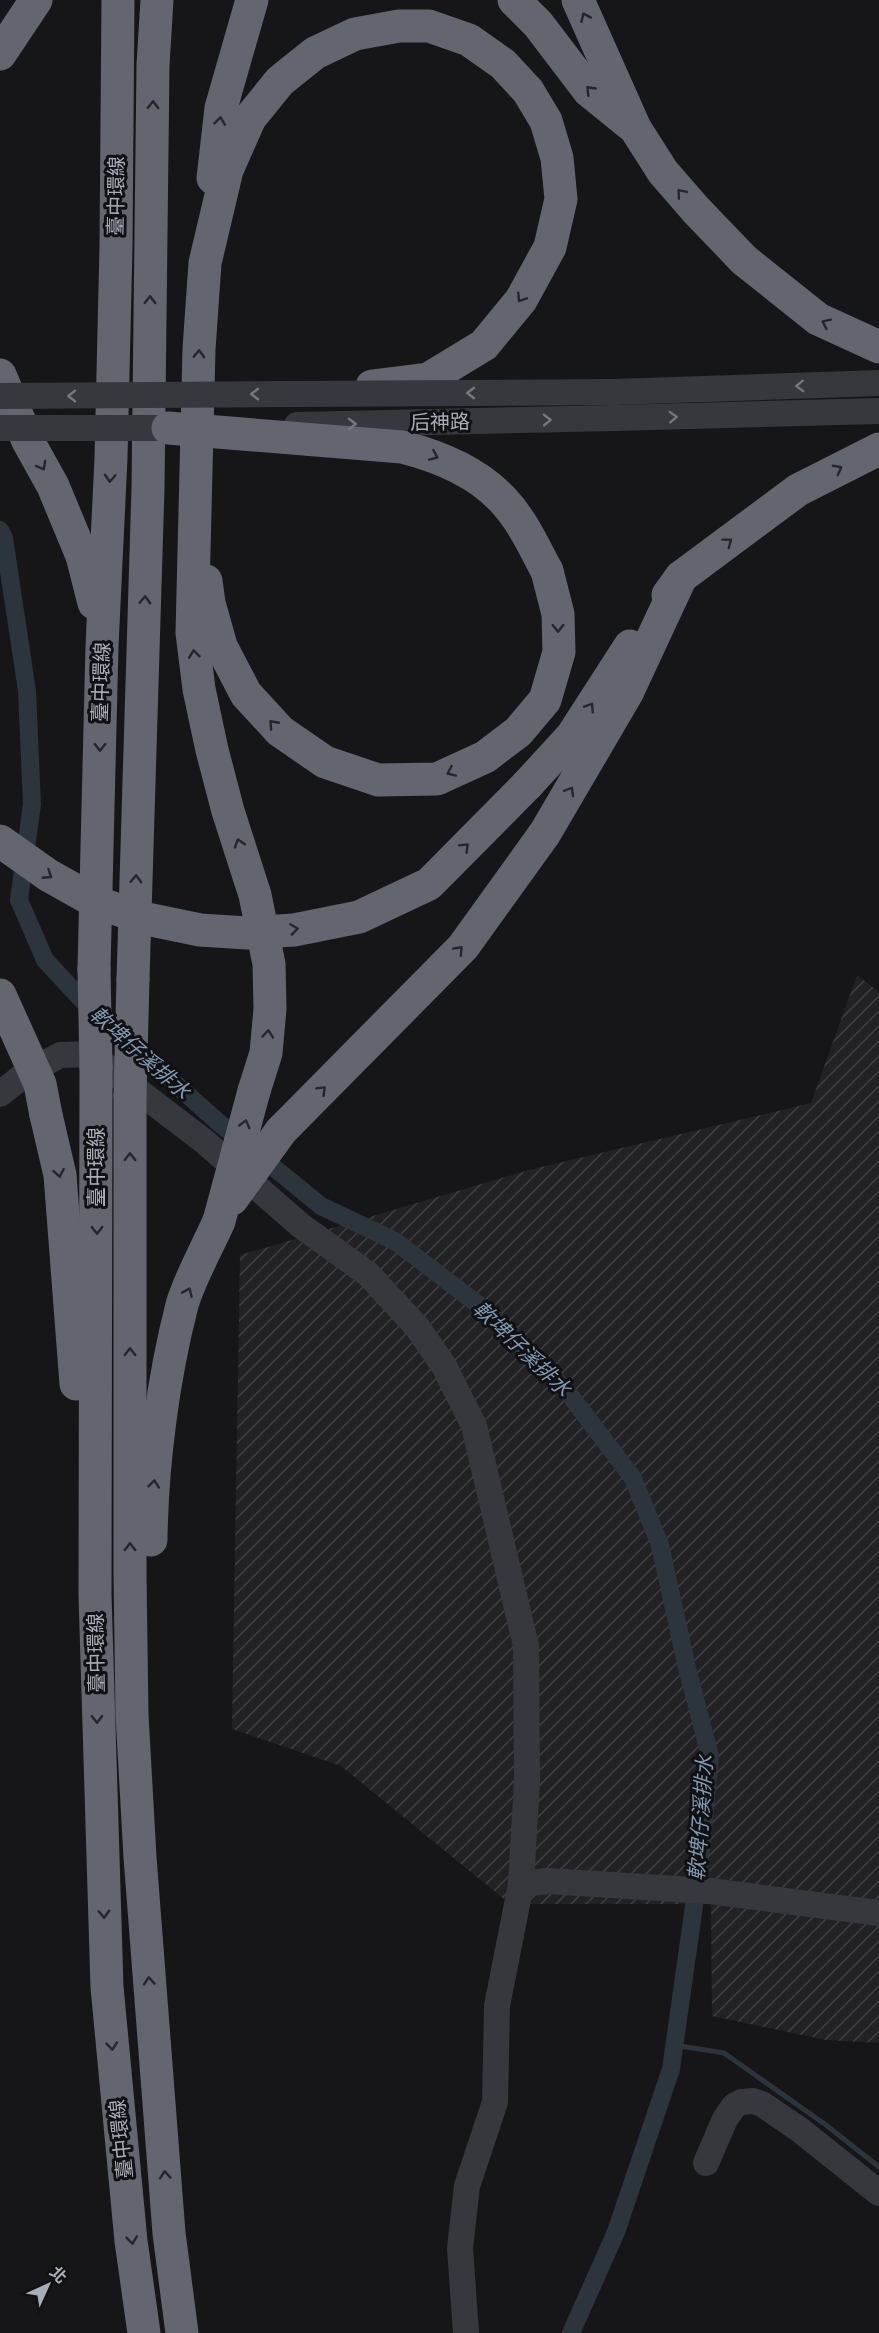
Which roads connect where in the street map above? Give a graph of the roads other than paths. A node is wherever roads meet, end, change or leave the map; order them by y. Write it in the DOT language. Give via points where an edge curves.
graph roads {
  1 [pos="36,0"];
  2 [pos="118,0"];
  3 [pos="157,0"];
  4 [pos="252,0"];
  5 [pos="514,0"];
  6 [pos="578,0"];
  7 [pos="0,54"];
  8 [pos="635,128"];
  9 [pos="205,263"];
  10 [pos="879,347"];
  11 [pos="0,375"];
  12 [pos="879,383"];
  13 [pos="297,394"];
  14 [pos="0,396"];
  15 [pos="879,411"];
  16 [pos="0,428"];
  17 [pos="168,428"];
  18 [pos="879,449"];
  19 [pos="196,515"];
  20 [pos="681,577"];
  21 [pos="102,646"];
  22 [pos="0,841"];
  23 [pos="0,995"];
  24 [pos="0,1094"];
  25 [pos="219,1221"];
  26 [pos="95,1595"];
  27 [pos="140,1857"];
  28 [pos="521,1884"];
  29 [pos="879,1913"];
  30 [pos="706,2163"];
  31 [pos="879,2193"];
  32 [pos="144,2333"];
  33 [pos="182,2333"];
  34 [pos="466,2333"];
  1 -- 7 [label="highway"];
  2 -- 21 [label="highway, 臺中環線, one-way" via="112,400"];
  27 -- 3 [label="highway, 臺中環線, one-way, bridge" via="130,1585 130,1096 148,488"];
  9 -- 4 [label="highway, one-way" via="221,108"];
  8 -- 5 [label="highway, one-way" via="589,91 538,24"];
  8 -- 6 [label="highway, one-way"];
  10 -- 8 [label="highway, one-way" via="818,319 744,260 663,172"];
  9 -- 13 [label="highway, one-way, bridge" via="227,170 250,118 280,81 315,53 355,33 429,26 469,40 504,64 528,91 546,120 557,158 561,199 550,247 521,300 484,345 428,379"];
  19 -- 9 [label="highway, one-way"];
  11 -- 21 [label="highway, one-way" via="82,556"];
  12 -- 13 [label="street, 后神路, one-way, bridge" via="614,392"];
  13 -- 14 [label="street, 后神路, one-way, bridge"];
  17 -- 15 [label="street, 后神路, one-way, bridge"];
  16 -- 17 [label="street, 后神路, bridge"];
  17 -- 19 [label="highway, one-way, bridge" via="402,447 431,454 468,473 502,500 527,533 547,571 558,614 559,652 545,700 518,732 485,757 437,778 378,780 325,762 280,731 246,694 221,646 209,603"];
  20 -- 18 [label="highway, one-way" via="798,490"];
  25 -- 19 [label="highway, one-way, bridge" via="266,1053 270,1009 268,964 255,895 228,811 199,690 192,633"];
  22 -- 20 [label="highway, one-way, bridge" via="96,903 142,918 200,930 247,933 294,930 359,917 429,884 527,785 572,736"];
  25 -- 20 [label="highway, one-way, bridge" via="281,1131 463,947 538,843 627,693"];
  21 -- 26 [label="highway, 臺中環線, one-way, bridge" via="94,969"];
  23 -- 26 [label="highway, one-way, bridge" via="40,1084 60,1175"];
  24 -- 28 [label="street" via="60,1055 90,1054 205,1142 300,1225 368,1274 417,1327 444,1366 474,1426 526,1646 527,1781"];
  27 -- 25 [label="highway, one-way" via="152,1511 163,1404 183,1303"];
  26 -- 32 [label="highway, 臺中環線, one-way" via="107,1987 131,2241"];
  33 -- 27 [label="highway, 臺中環線, one-way" via="169,2233"];
  28 -- 29 [label="street" via="547,1881 710,1891"];
  28 -- 34 [label="street" via="497,2006 495,2102 467,2186 460,2248"];
  30 -- 31 [label="street" via="724,2119 734,2106 753,2101 800,2130"];
}
